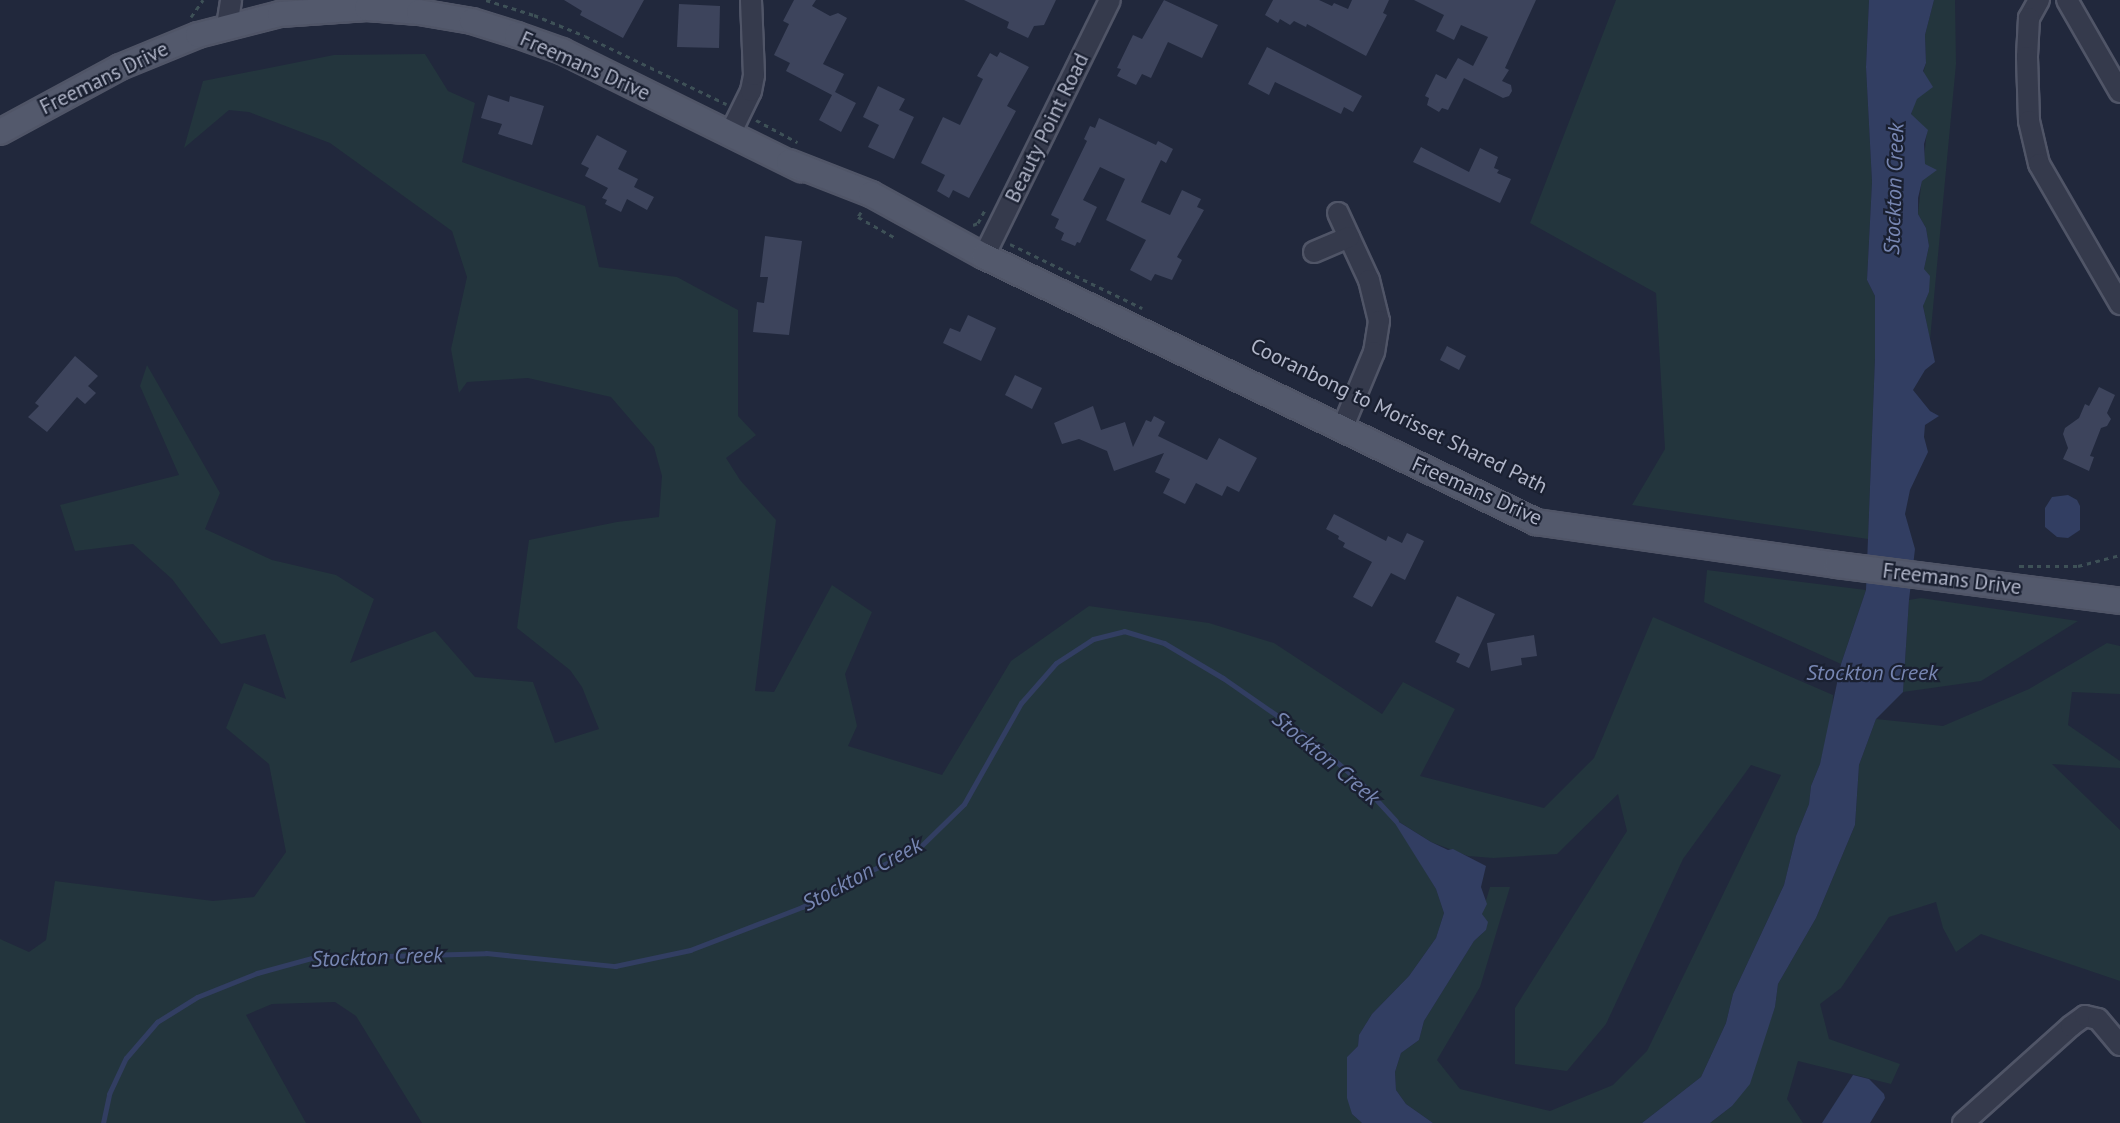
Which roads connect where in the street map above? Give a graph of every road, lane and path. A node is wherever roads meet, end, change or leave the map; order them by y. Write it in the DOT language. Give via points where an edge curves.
graph roads {
  1 [pos="231,0"];
  2 [pos="486,0"];
  3 [pos="751,0"];
  4 [pos="1110,0"];
  5 [pos="2038,0"];
  6 [pos="2067,0"];
  7 [pos="417,6"];
  8 [pos="227,26"];
  9 [pos="2120,92"];
  10 [pos="741,112"];
  11 [pos="0,132"];
  12 [pos="730,134"];
  13 [pos="796,153"];
  14 [pos="1338,213"];
  15 [pos="973,225"];
  16 [pos="1349,237"];
  17 [pos="989,246"];
  18 [pos="1314,252"];
  19 [pos="2120,304"];
  20 [pos="1145,310"];
  21 [pos="1342,429"];
  22 [pos="2120,555"];
  23 [pos="2014,566"];
  24 [pos="2120,601"];
  25 [pos="2120,1045"];
  26 [pos="1963,1123"];
  1 -- 8 [label="street"];
  2 -- 10 [label="path" via="585,36"];
  3 -- 10 [label="street" via="754,75 752,92"];
  4 -- 17 [label="street, Beauty Point Road"];
  5 -- 19 [label="street" via="2029,18 2026,57 2029,121 2039,164"];
  6 -- 9 [label="street"];
  7 -- 8 [label="main road, Freemans Drive" via="316,10"];
  7 -- 12 [label="main road, Freemans Drive" via="562,51"];
  8 -- 11 [label="main road, Freemans Drive" via="120,67"];
  10 -- 12 [label="street"];
  10 -- 13 [label="path"];
  12 -- 13 [label="main road, Freemans Drive"];
  13 -- 17 [label="main road, Freemans Drive" via="871,194"];
  14 -- 16 [label="street"];
  15 -- 17 [label="path"];
  16 -- 18 [label="street"];
  16 -- 21 [label="street" via="1369,280 1379,321 1374,351"];
  17 -- 20 [label="path"];
  17 -- 21 [label="main road, Freemans Drive"];
  21 -- 24 [label="main road, Freemans Drive" via="1536,522"];
  22 -- 23 [label="path" via="2078,566"];
  25 -- 26 [label="street" via="2098,1019 2085,1016"];
}
